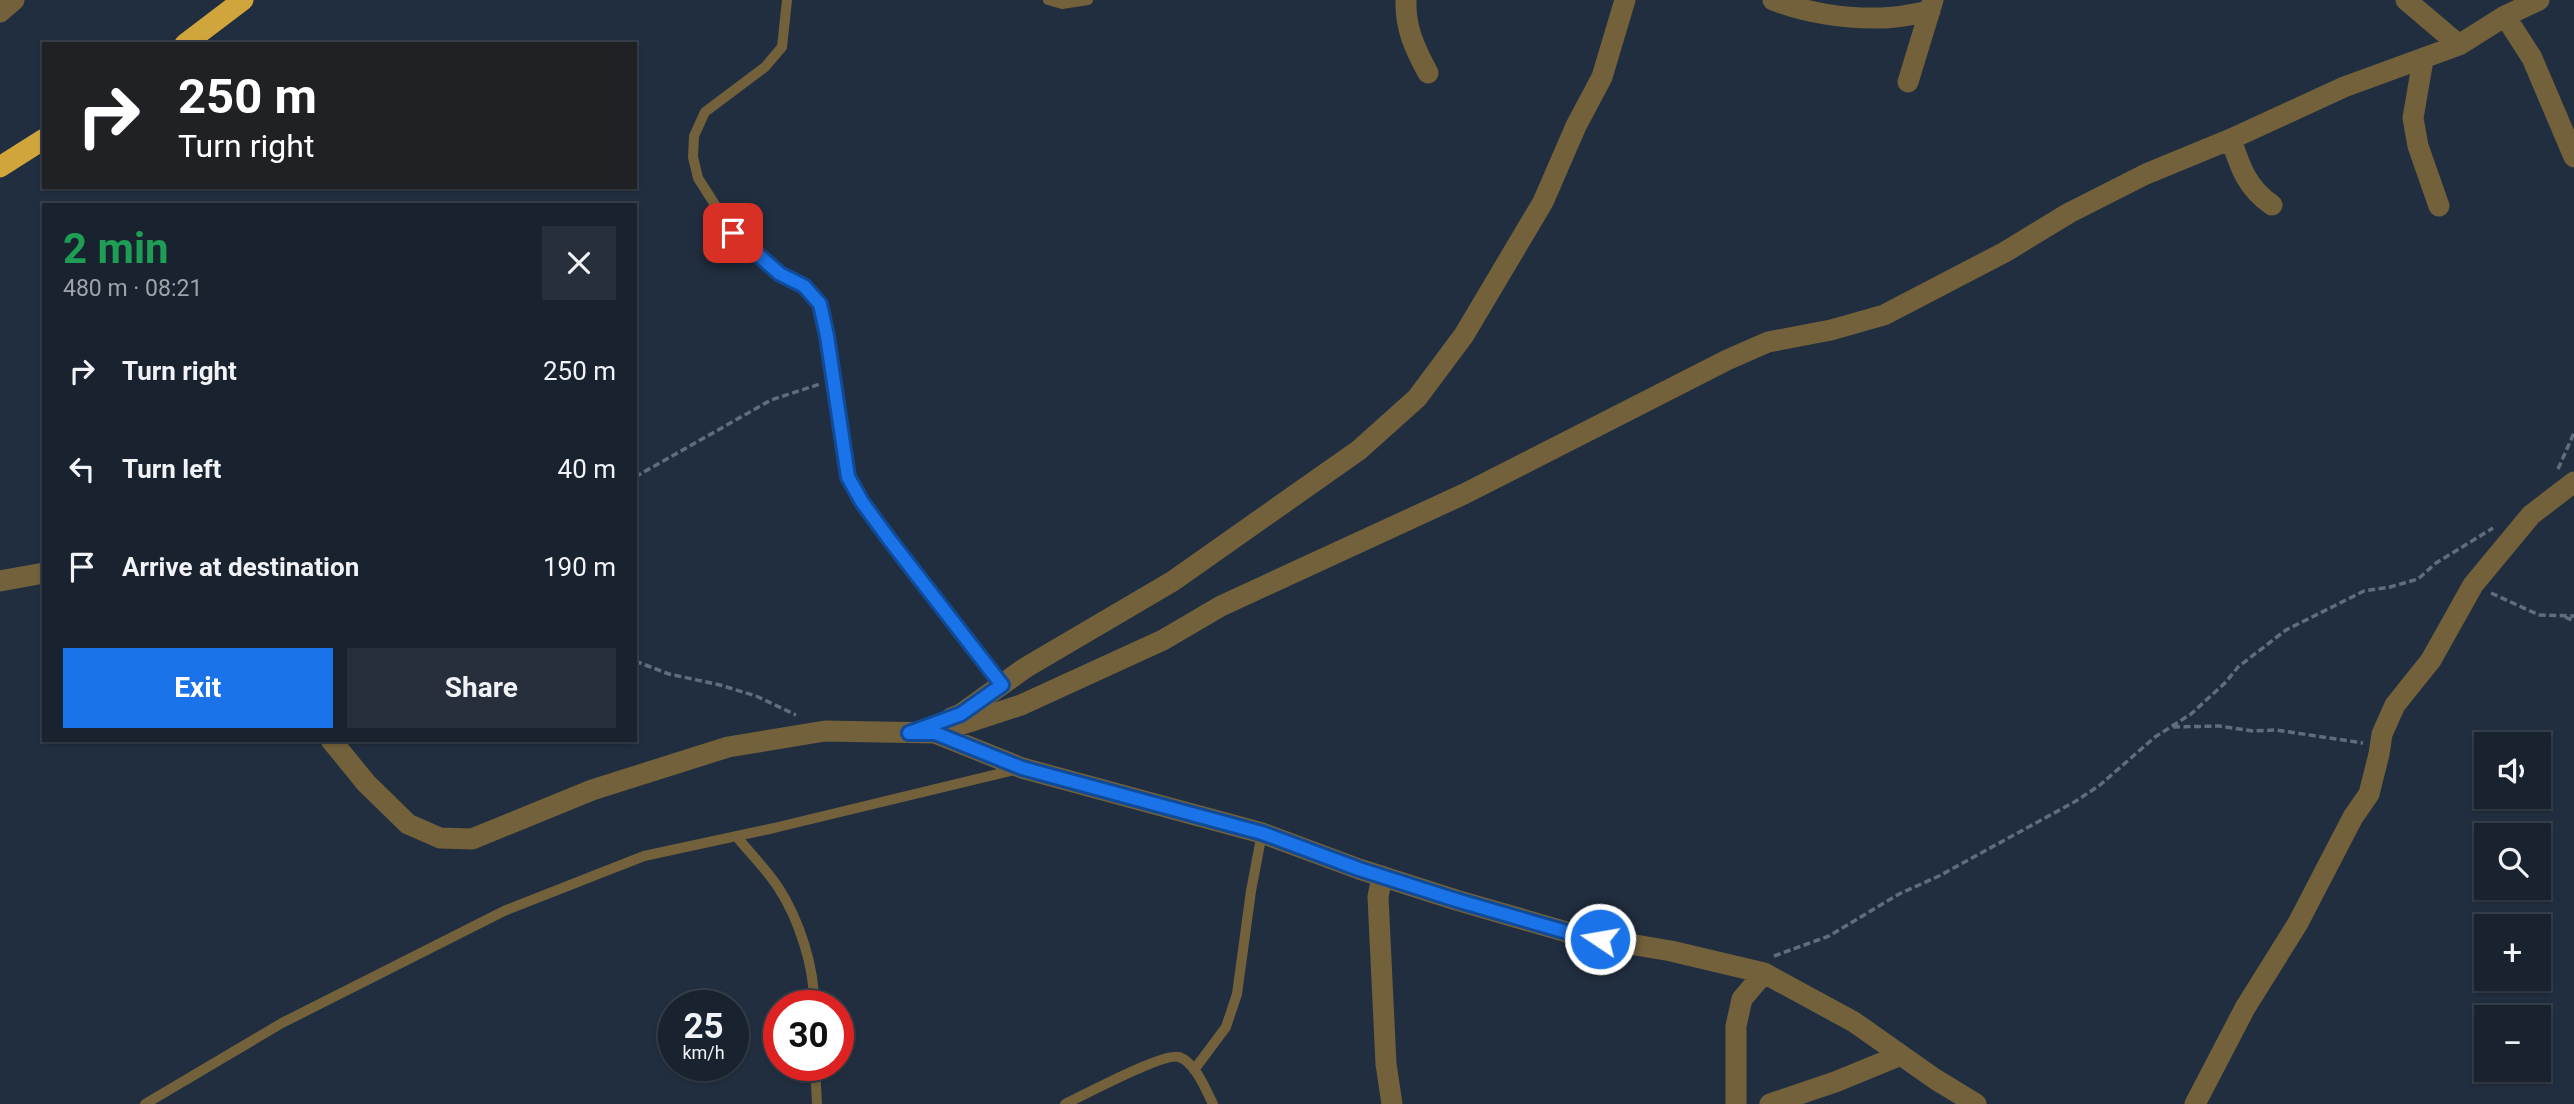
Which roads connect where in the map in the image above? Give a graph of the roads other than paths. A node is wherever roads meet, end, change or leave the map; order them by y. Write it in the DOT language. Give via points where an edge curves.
graph roads {
  1 [pos="14,0"];
  2 [pos="243,0"];
  3 [pos="787,0"];
  4 [pos="1048,0"];
  5 [pos="1088,0"];
  6 [pos="1406,0"];
  7 [pos="1626,0"];
  8 [pos="1773,0"];
  9 [pos="2406,0"];
  10 [pos="2539,0"];
  11 [pos="1931,6"];
  12 [pos="0,12"];
  13 [pos="2505,16"];
  14 [pos="188,42"];
  15 [pos="2459,45"];
  16 [pos="2423,60"];
  17 [pos="1429,73"];
  18 [pos="1908,82"];
  19 [pos="2231,139"];
  20 [pos="42,140"];
  21 [pos="2574,157"];
  22 [pos="0,167"];
  23 [pos="2272,205"];
  24 [pos="2439,206"];
  25 [pos="2565,477"];
  26 [pos="42,573"];
  27 [pos="0,581"];
  28 [pos="1002,685"];
  29 [pos="909,733"];
  30 [pos="935,733"];
  31 [pos="333,742"];
  32 [pos="1022,768"];
  33 [pos="1262,833"];
  34 [pos="736,836"];
  35 [pos="1382,876"];
  36 [pos="1757,972"];
  37 [pos="814,990"];
  38 [pos="1900,1055"];
  39 [pos="1194,1070"];
  40 [pos="816,1081"];
  41 [pos="145,1104"];
  42 [pos="817,1104"];
  43 [pos="1065,1104"];
  44 [pos="1213,1104"];
  45 [pos="1392,1104"];
  46 [pos="1736,1104"];
  47 [pos="1770,1104"];
  48 [pos="1976,1104"];
  49 [pos="2195,1104"];
  1 -- 12 [label="street"];
  2 -- 14 [label="highway"];
  3 -- 28 [label="lane" via="782,47 765,67 705,111 694,136 692,157 698,178 733,233 780,274 804,286 820,304 848,477 889,539"];
  4 -- 5 [label="lane" via="1062,4"];
  6 -- 17 [label="street" via="1406,19"];
  7 -- 28 [label="street" via="1602,77 1543,202 1464,335 1417,398 1359,450 1184,573"];
  8 -- 11 [label="street" via="1833,15 1882,19"];
  9 -- 15 [label="street"];
  10 -- 13 [label="street"];
  11 -- 18 [label="street"];
  13 -- 15 [label="street"];
  13 -- 21 [label="street" via="2532,58"];
  15 -- 16 [label="street"];
  16 -- 19 [label="street" via="2344,87"];
  16 -- 24 [label="street" via="2413,118 2417,146"];
  19 -- 23 [label="street" via="2249,184"];
  19 -- 30 [label="street" via="2069,213 1884,315 1768,342 1727,360 1464,494 1221,606 1163,640 1021,705"];
  20 -- 22 [label="highway"];
  25 -- 49 [label="street" via="2473,585 2431,660 2395,705 2382,734 2369,794"];
  26 -- 27 [label="street"];
  28 -- 29 [label="street" via="961,714"];
  29 -- 30 [label="street"];
  29 -- 31 [label="street" via="825,731 728,747 592,790 472,839 440,838 408,824"];
  30 -- 32 [label="street"];
  32 -- 33 [label="street"];
  32 -- 34 [label="lane"];
  33 -- 35 [label="street"];
  33 -- 39 [label="lane" via="1237,994 1226,1027"];
  34 -- 37 [label="lane" via="779,888 803,941"];
  34 -- 41 [label="lane" via="644,856 504,911 282,1023"];
  35 -- 36 [label="street" via="1577,935"];
  35 -- 45 [label="street" via="1378,897"];
  36 -- 38 [label="street" via="1854,1022"];
  36 -- 46 [label="street" via="1742,999 1736,1026"];
  38 -- 47 [label="street"];
  38 -- 48 [label="street"];
  39 -- 43 [label="lane" via="1182,1057 1173,1055"];
  39 -- 44 [label="lane"];
  40 -- 42 [label="lane"];
}
